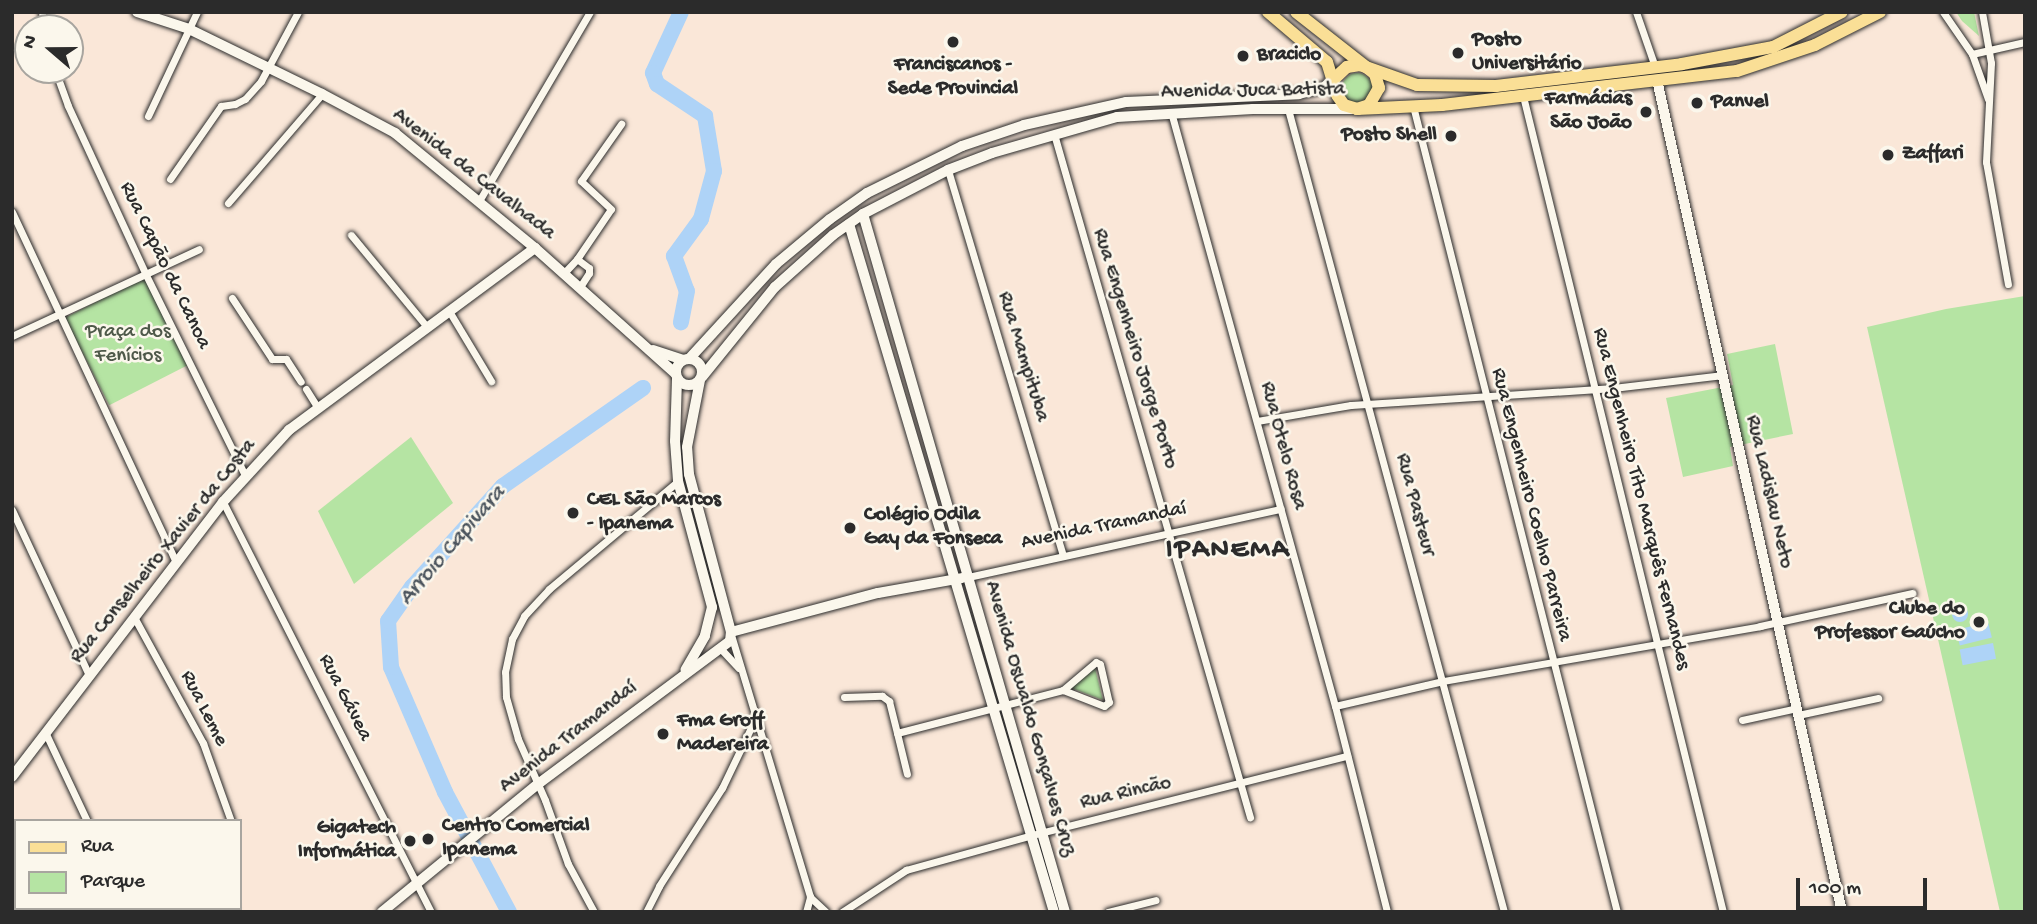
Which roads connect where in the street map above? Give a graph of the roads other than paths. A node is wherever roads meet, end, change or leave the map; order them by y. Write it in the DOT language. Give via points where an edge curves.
graph roads {
  1 [pos="137,12"];
  2 [pos="197,12"];
  3 [pos="298,12"];
  4 [pos="590,12"];
  5 [pos="1268,12"];
  6 [pos="1636,12"];
  7 [pos="1842,12"];
  8 [pos="1880,12"];
  9 [pos="1943,12"];
  10 [pos="1982,12"];
  11 [pos="1299,13"];
  12 [pos="189,29"];
  13 [pos="2025,43"];
  14 [pos="1989,50"];
  15 [pos="1972,54"];
  16 [pos="269,67"];
  17 [pos="1366,67"];
  18 [pos="1656,73"];
  19 [pos="1334,79"];
  20 [pos="60,84"];
  21 [pos="322,94"];
  22 [pos="1523,96"];
  23 [pos="1989,103"];
  24 [pos="1413,106"];
  25 [pos="1357,108"];
  26 [pos="1288,109"];
  27 [pos="1171,112"];
  28 [pos="148,116"];
  29 [pos="621,124"];
  30 [pos="1054,134"];
  31 [pos="948,170"];
  32 [pos="170,180"];
  33 [pos="479,201"];
  34 [pos="228,203"];
  35 [pos="12,212"];
  36 [pos="863,214"];
  37 [pos="849,224"];
  38 [pos="351,235"];
  39 [pos="535,248"];
  40 [pos="200,249"];
  41 [pos="577,259"];
  42 [pos="145,273"];
  43 [pos="564,273"];
  44 [pos="2008,284"];
  45 [pos="580,287"];
  46 [pos="232,298"];
  47 [pos="449,311"];
  48 [pos="60,314"];
  49 [pos="427,327"];
  50 [pos="12,336"];
  51 [pos="899,345"];
  52 [pos="650,349"];
  53 [pos="887,349"];
  54 [pos="686,360"];
  55 [pos="1723,375"];
  56 [pos="677,377"];
  57 [pos="701,378"];
  58 [pos="491,381"];
  59 [pos="301,382"];
  60 [pos="306,389"];
  61 [pos="1595,389"];
  62 [pos="1486,397"];
  63 [pos="1368,404"];
  64 [pos="318,408"];
  65 [pos="1257,421"];
  66 [pos="932,455"];
  67 [pos="919,459"];
  68 [pos="245,475"];
  69 [pos="678,481"];
  70 [pos="223,502"];
  71 [pos="1281,509"];
  72 [pos="12,510"];
  73 [pos="1170,533"];
  74 [pos="1063,555"];
  75 [pos="176,562"];
  76 [pos="968,577"];
  77 [pos="957,579"];
  78 [pos="1912,593"];
  79 [pos="134,617"];
  80 [pos="1778,622"];
  81 [pos="707,631"];
  82 [pos="730,632"];
  83 [pos="1658,644"];
  84 [pos="720,649"];
  85 [pos="1552,662"];
  86 [pos="742,671"];
  87 [pos="682,674"];
  88 [pos="89,675"];
  89 [pos="1443,681"];
  90 [pos="1063,690"];
  91 [pos="844,697"];
  92 [pos="1878,698"];
  93 [pos="999,705"];
  94 [pos="1335,706"];
  95 [pos="1798,711"];
  96 [pos="757,715"];
  97 [pos="1742,720"];
  98 [pos="897,733"];
  99 [pos="46,734"];
  100 [pos="1347,756"];
  101 [pos="907,774"];
  102 [pos="12,777"];
  103 [pos="538,784"];
  104 [pos="1242,784"];
  105 [pos="1250,817"];
  106 [pos="86,819"];
  107 [pos="230,819"];
  108 [pos="1037,833"];
  109 [pos="418,883"];
  110 [pos="810,897"];
  111 [pos="1156,900"];
  112 [pos="382,912"];
  113 [pos="431,912"];
  114 [pos="594,912"];
  115 [pos="646,912"];
  116 [pos="806,912"];
  117 [pos="826,912"];
  118 [pos="842,912"];
  119 [pos="1054,912"];
  120 [pos="1065,912"];
  121 [pos="1108,912"];
  122 [pos="1387,912"];
  123 [pos="1504,912"];
  124 [pos="1617,912"];
  125 [pos="1723,912"];
  126 [pos="1842,912"];
  1 -- 12 [label="main road, Avenida da Cavalhada"];
  2 -- 12 [label="street"];
  3 -- 16 [label="street"];
  4 -- 33 [label="street"];
  5 -- 19 [label="main road" via="1327,62"];
  6 -- 18 [label="street"];
  7 -- 18 [label="main road, Avenida Juca Batista" via="1773,47"];
  8 -- 18 [label="main road, Avenida Juca Batista" via="1815,45 1761,65"];
  9 -- 15 [label="street"];
  10 -- 14 [label="street"];
  11 -- 17 [label="main road"];
  12 -- 16 [label="main road, Avenida da Cavalhada"];
  12 -- 28 [label="street"];
  13 -- 14 [label="street"];
  14 -- 15 [label="street"];
  14 -- 23 [label="street"];
  15 -- 23 [label="street"];
  16 -- 21 [label="main road, Avenida da Cavalhada"];
  16 -- 32 [label="street" via="245,99 221,106"];
  17 -- 18 [label="main road, Avenida Juca Batista" via="1417,85 1469,86"];
  17 -- 19 [label="main road, Avenida Juca Batista" via="1348,67"];
  17 -- 25 [label="main road" via="1378,82 1377,95 1369,105"];
  18 -- 22 [label="main road, Avenida Juca Batista"];
  18 -- 55 [label="street, Rua Ladislau Neto"];
  19 -- 25 [label="main road" via="1340,100"];
  19 -- 54 [label="main road, Avenida Juca Batista" via="1322,88 1299,94 1126,102 1024,124 962,146 867,193 830,219 776,264"];
  20 -- 42 [label="street, Rua Capão da Canoa"];
  21 -- 33 [label="main road, Avenida da Cavalhada" via="395,133"];
  21 -- 34 [label="street"];
  22 -- 24 [label="main road, Avenida Juca Batista"];
  22 -- 61 [label="street, Rua Engenheiro Tito Marquês Fernandes"];
  23 -- 44 [label="street" via="1986,162"];
  24 -- 25 [label="main road, Avenida Juca Batista"];
  24 -- 62 [label="street, Rua Engenheiro Coelho Parreira"];
  25 -- 26 [label="main road, Avenida Juca Batista"];
  26 -- 27 [label="main road, Avenida Juca Batista"];
  26 -- 63 [label="street, Rua Pasteur"];
  27 -- 30 [label="main road, Avenida Juca Batista" via="1117,117"];
  27 -- 65 [label="street, Rua Otelo Rosa"];
  29 -- 41 [label="street" via="581,181 611,209"];
  30 -- 31 [label="main road, Avenida Juca Batista"];
  30 -- 73 [label="street, Rua Engenheiro Jorge Porto"];
  31 -- 36 [label="main road, Avenida Juca Batista"];
  31 -- 74 [label="street, Rua Mampituba"];
  33 -- 39 [label="main road, Avenida da Cavalhada"];
  35 -- 48 [label="street"];
  36 -- 37 [label="main road, Avenida Juca Batista"];
  36 -- 51 [label="street, Avenida Oswaldo Gonçalves Cruz"];
  37 -- 53 [label="street, Avenida Oswaldo Gonçalves Cruz"];
  37 -- 57 [label="main road, Avenida Juca Batista" via="775,287"];
  38 -- 49 [label="street"];
  39 -- 43 [label="main road, Avenida da Cavalhada"];
  39 -- 47 [label="street, Rua Conselheiro Xavier da Costa"];
  40 -- 42 [label="street"];
  41 -- 43 [label="street"];
  41 -- 45 [label="street" via="590,272"];
  42 -- 48 [label="street"];
  42 -- 68 [label="street, Rua Capão da Canoa"];
  43 -- 45 [label="main road, Avenida da Cavalhada"];
  45 -- 52 [label="main road, Avenida da Cavalhada"];
  46 -- 59 [label="street" via="272,359 286,359"];
  47 -- 49 [label="street, Rua Conselheiro Xavier da Costa"];
  47 -- 58 [label="street"];
  48 -- 50 [label="street"];
  48 -- 75 [label="street"];
  49 -- 64 [label="street, Rua Conselheiro Xavier da Costa"];
  51 -- 53 [label="street"];
  51 -- 66 [label="street, Avenida Oswaldo Gonçalves Cruz"];
  52 -- 54 [label="main road, Avenida da Cavalhada"];
  52 -- 56 [label="main road, Avenida da Cavalhada"];
  53 -- 67 [label="street, Avenida Oswaldo Gonçalves Cruz"];
  54 -- 56 [label="main road, Avenida Juca Batista"];
  54 -- 57 [label="main road" via="701,367"];
  55 -- 61 [label="street"];
  55 -- 80 [label="street, Rua Ladislau Neto"];
  56 -- 57 [label="main road" via="691,386"];
  56 -- 69 [label="main road"];
  57 -- 82 [label="main road" via="687,447 689,474"];
  60 -- 64 [label="street"];
  61 -- 62 [label="street"];
  61 -- 83 [label="street, Rua Engenheiro Tito Marquês Fernandes"];
  62 -- 63 [label="street"];
  62 -- 85 [label="street, Rua Engenheiro Coelho Parreira"];
  63 -- 65 [label="street"];
  63 -- 89 [label="street, Rua Pasteur"];
  64 -- 68 [label="street, Rua Conselheiro Xavier da Costa"];
  65 -- 71 [label="street, Rua Otelo Rosa"];
  66 -- 67 [label="street"];
  66 -- 76 [label="street, Avenida Oswaldo Gonçalves Cruz"];
  67 -- 77 [label="street, Avenida Oswaldo Gonçalves Cruz"];
  68 -- 70 [label="street, Rua Conselheiro Xavier da Costa"];
  69 -- 81 [label="main road" via="712,607"];
  69 -- 103 [label="street" via="549,589 524,616 512,639 506,697 514,729"];
  70 -- 75 [label="street, Rua Conselheiro Xavier da Costa"];
  70 -- 109 [label="street, Rua Gávea"];
  71 -- 73 [label="street, Avenida Tramandaí"];
  71 -- 94 [label="street, Rua Otelo Rosa"];
  72 -- 88 [label="street"];
  73 -- 74 [label="street, Avenida Tramandaí"];
  73 -- 104 [label="street, Rua Engenheiro Jorge Porto"];
  74 -- 76 [label="street, Avenida Tramandaí"];
  75 -- 79 [label="street, Rua Conselheiro Xavier da Costa"];
  76 -- 77 [label="street, Avenida Tramandaí"];
  76 -- 93 [label="street, Avenida Oswaldo Gonçalves Cruz"];
  77 -- 82 [label="street, Avenida Tramandaí" via="878,593"];
  77 -- 93 [label="street, Avenida Oswaldo Gonçalves Cruz"];
  78 -- 80 [label="street"];
  79 -- 88 [label="street, Rua Conselheiro Xavier da Costa"];
  79 -- 107 [label="street, Rua Leme" via="203,743"];
  80 -- 83 [label="street"];
  80 -- 95 [label="street, Rua Ladislau Neto"];
  81 -- 82 [label="main road" via="719,622"];
  81 -- 84 [label="main road" via="709,646"];
  81 -- 87 [label="main road, Avenida Tramandaí"];
  82 -- 84 [label="main road" via="728,645"];
  82 -- 86 [label="street"];
  83 -- 85 [label="street"];
  83 -- 125 [label="street, Rua Engenheiro Tito Marquês Fernandes"];
  84 -- 86 [label="street"];
  84 -- 87 [label="main road, Avenida Tramandaí"];
  85 -- 89 [label="street"];
  85 -- 124 [label="street, Rua Engenheiro Coelho Parreira"];
  86 -- 96 [label="street"];
  87 -- 103 [label="main road, Avenida Tramandaí"];
  88 -- 99 [label="street, Rua Conselheiro Xavier da Costa"];
  89 -- 94 [label="street"];
  89 -- 123 [label="street, Rua Pasteur"];
  90 -- 90 [label="street" via="1104,706 1109,702 1098,662"];
  90 -- 93 [label="street"];
  91 -- 98 [label="street" via="874,694 889,701"];
  92 -- 95 [label="street"];
  93 -- 98 [label="street"];
  93 -- 108 [label="street, Avenida Oswaldo Gonçalves Cruz"];
  94 -- 100 [label="street, Rua Otelo Rosa"];
  95 -- 97 [label="street"];
  95 -- 126 [label="street, Rua Ladislau Neto"];
  96 -- 110 [label="street"];
  96 -- 115 [label="street" via="722,788"];
  98 -- 101 [label="street"];
  99 -- 102 [label="street, Rua Conselheiro Xavier da Costa"];
  99 -- 106 [label="street"];
  100 -- 104 [label="street, Rua Rincão"];
  100 -- 122 [label="street, Rua Otelo Rosa"];
  103 -- 109 [label="main road, Avenida Tramandaí"];
  103 -- 114 [label="street" via="568,864"];
  104 -- 105 [label="street, Rua Engenheiro Jorge Porto"];
  104 -- 108 [label="street, Rua Rincão"];
  108 -- 118 [label="street, Rua Rincão" via="906,870"];
  108 -- 119 [label="street, Avenida Oswaldo Gonçalves Cruz"];
  108 -- 120 [label="street, Avenida Oswaldo Gonçalves Cruz"];
  109 -- 112 [label="main road, Avenida Tramandaí"];
  109 -- 113 [label="street, Rua Gávea"];
  110 -- 116 [label="street"];
  110 -- 117 [label="street"];
  111 -- 121 [label="street"];
}
